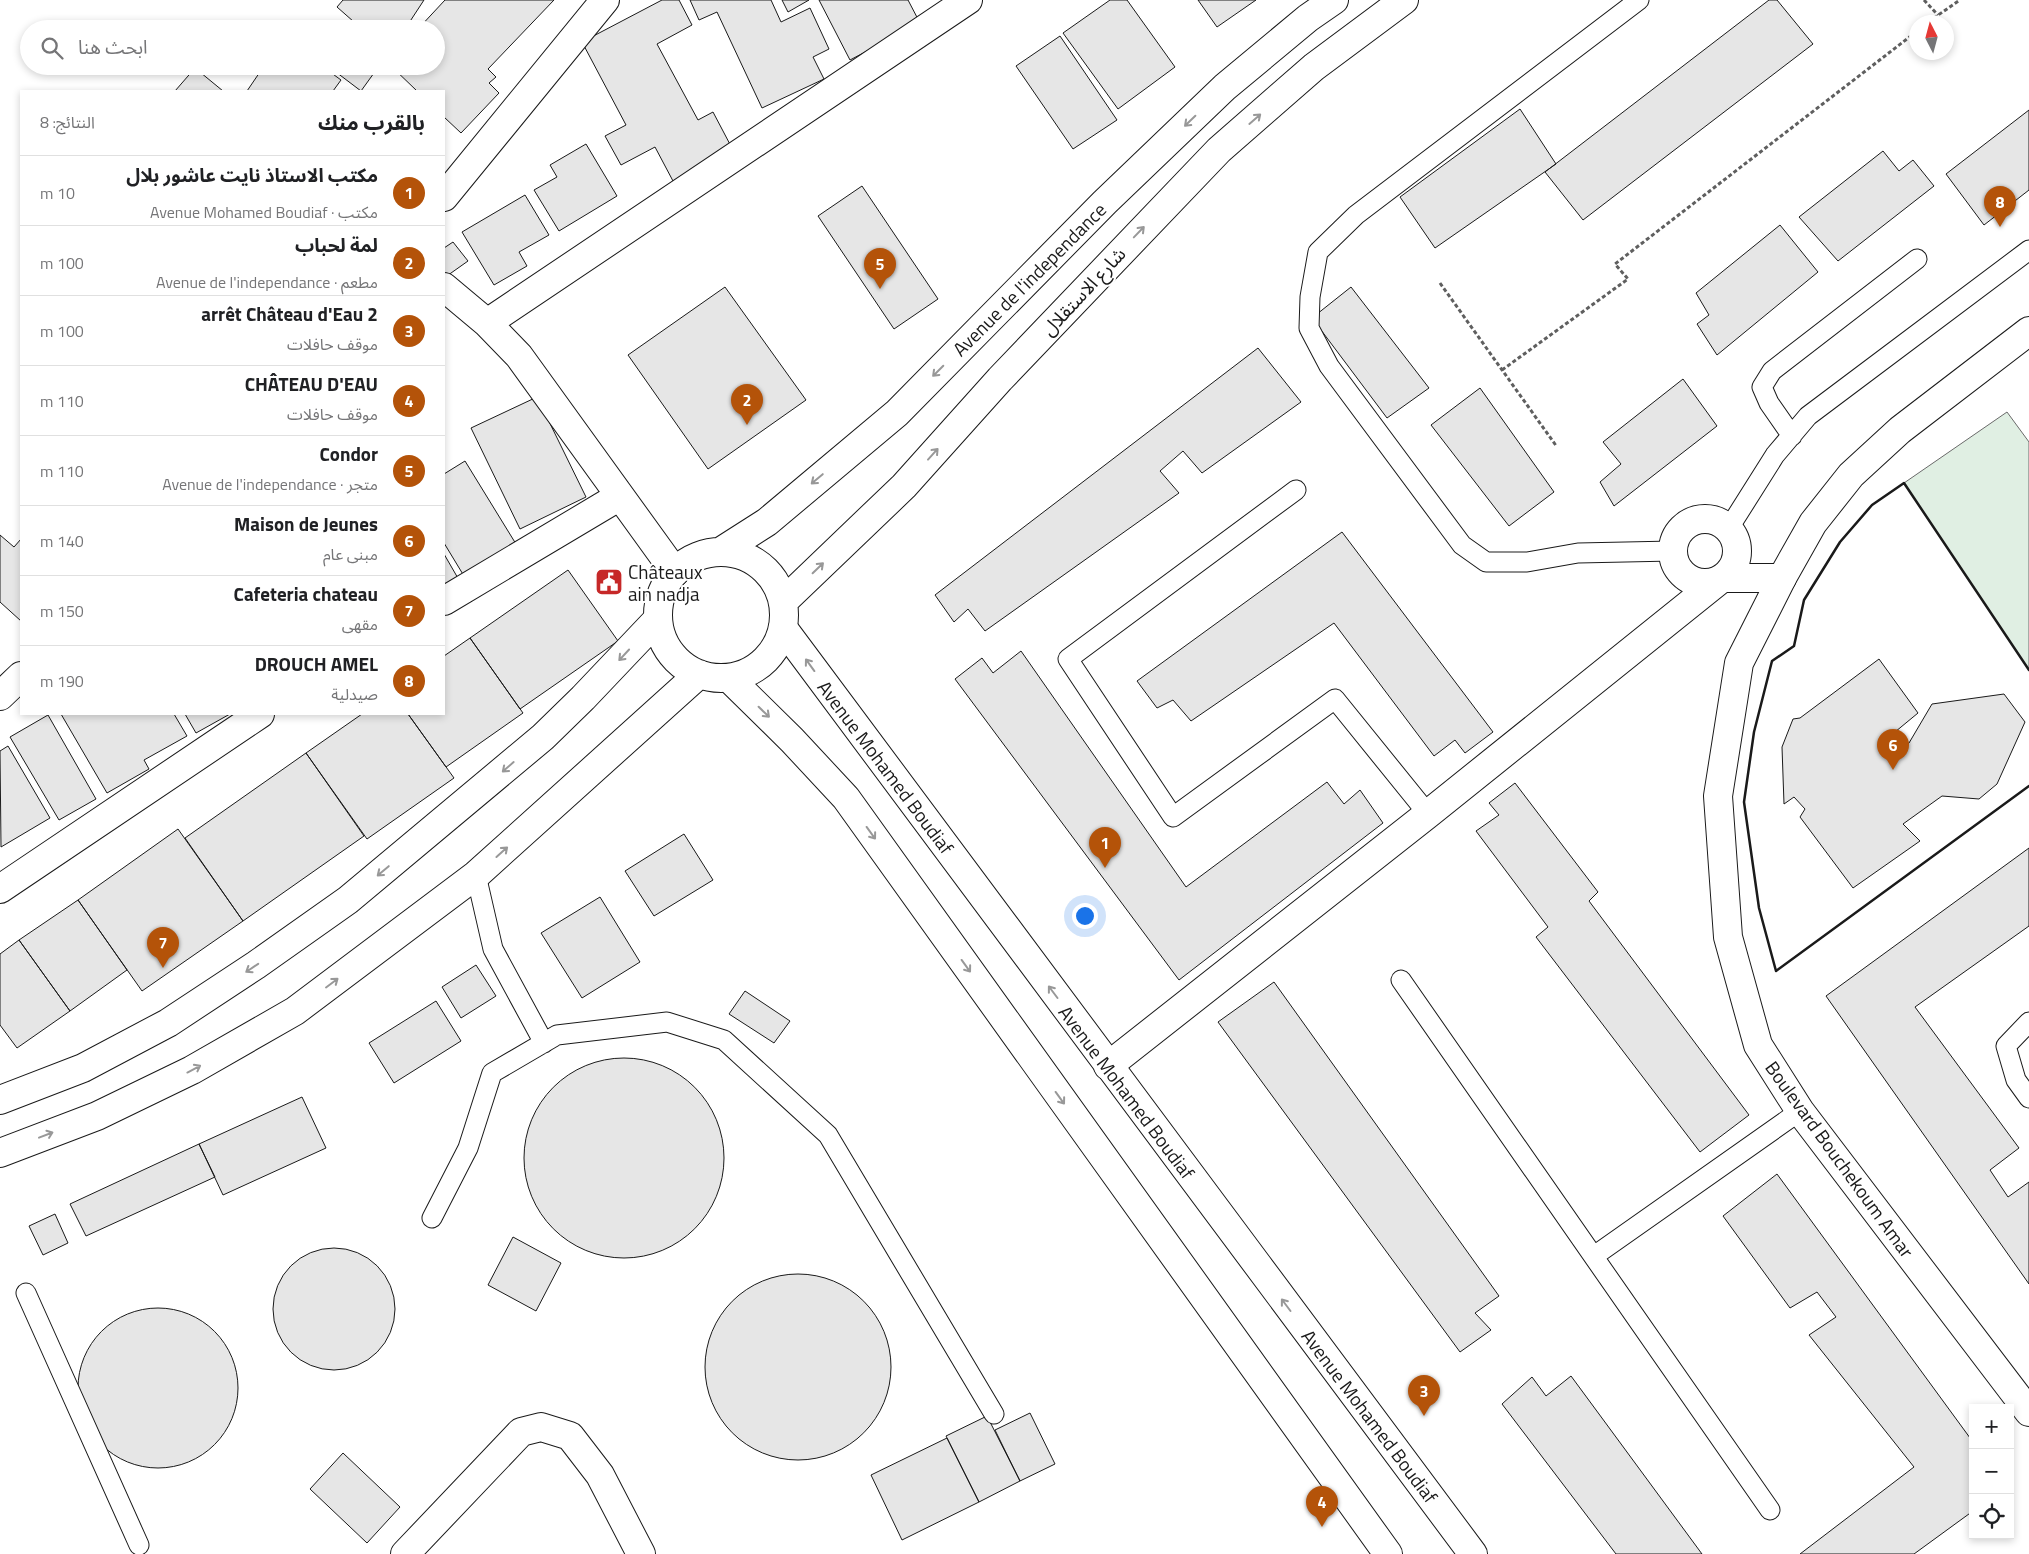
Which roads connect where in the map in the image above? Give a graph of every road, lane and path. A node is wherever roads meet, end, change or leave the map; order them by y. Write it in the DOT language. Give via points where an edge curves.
graph roads {
  1 [pos="605,0"];
  2 [pos="968,0"];
  3 [pos="1322,0"];
  4 [pos="1334,0"];
  5 [pos="1404,0"];
  6 [pos="1639,0"];
  7 [pos="1924,0"];
  8 [pos="1960,0"];
  9 [pos="1938,15"];
  10 [pos="1909,37"];
  11 [pos="1225,87"];
  12 [pos="445,196"];
  13 [pos="2029,250"];
  14 [pos="1917,259"];
  15 [pos="1440,283"];
  16 [pos="445,288"];
  17 [pos="486,323"];
  18 [pos="2029,331"];
  19 [pos="1502,370"];
  20 [pos="1792,436"];
  21 [pos="1557,447"];
  22 [pos="1296,490"];
  23 [pos="620,496"];
  24 [pos="1729,528"];
  25 [pos="1673,551"];
  26 [pos="720,552"];
  27 [pos="675,572"];
  28 [pos="1722,578"];
  29 [pos="1782,578"];
  30 [pos="445,600"];
  31 [pos="783,615"];
  32 [pos="658,619"];
  33 [pos="699,674"];
  34 [pos="20,677"];
  35 [pos="729,678"];
  36 [pos="0,696"];
  37 [pos="259,715"];
  38 [pos="1428,814"];
  39 [pos="476,875"];
  40 [pos="0,889"];
  41 [pos="1401,980"];
  42 [pos="2029,1022"];
  43 [pos="544,1043"];
  44 [pos="1108,1066"];
  45 [pos="2029,1098"];
  46 [pos="0,1100"];
  47 [pos="1800,1111"];
  48 [pos="0,1153"];
  49 [pos="432,1218"];
  50 [pos="1594,1256"];
  51 [pos="26,1293"];
  52 [pos="2029,1412"];
  53 [pos="994,1414"];
  54 [pos="1770,1510"];
  55 [pos="139,1546"];
  56 [pos="405,1554"];
  57 [pos="641,1554"];
  58 [pos="1388,1554"];
  59 [pos="1473,1554"];
  1 -- 12 [label="main road"];
  2 -- 17 [label="main road"];
  3 -- 11 [label="main road"];
  4 -- 11 [label="main road, Avenue de l'independance"];
  31 -- 5 [label="main road, شارع الاستقلال, one-way" via="1000,378 1220,150 1314,67"];
  6 -- 25 [label="lane" via="1356,215 1318,252 1310,296 1309,328 1329,366 1462,546 1486,562 1527,562 1578,553"];
  7 -- 9 [label="path"];
  8 -- 9 [label="path"];
  10 -- 19 [label="path" via="1615,264 1628,279"];
  11 -- 26 [label="main road, Avenue de l'independance, one-way" via="1105,202 897,413 767,522"];
  13 -- 20 [label="lane" via="1808,416"];
  14 -- 20 [label="lane" via="1772,371 1762,387"];
  15 -- 19 [label="path"];
  16 -- 17 [label="main road"];
  17 -- 23 [label="main road" via="520,356"];
  18 -- 29 [label="main road, Boulevard Bouchekoum Amar" via="1900,430 1852,475 1814,523"];
  19 -- 21 [label="path"];
  20 -- 24 [label="lane" via="1775,455"];
  22 -- 38 [label="lane" via="1068,659 1173,817 1335,699"];
  23 -- 27 [label="main road"];
  23 -- 30 [label="main road"];
  24 -- 25 [label="main road" via="1720,522 1697,519 1680,530 1674,540"];
  24 -- 28 [label="main road" via="1738,550 1736,561"];
  25 -- 28 [label="main road" via="1681,572 1690,579 1700,583"];
  26 -- 27 [label="main road" via="688,561"];
  26 -- 31 [label="main road" via="741,556 760,566 774,582"];
  27 -- 32 [label="main road" via="659,602"];
  28 -- 29 [label="main road"];
  28 -- 38 [label="main road"];
  29 -- 47 [label="main road, Boulevard Bouchekoum Amar" via="1739,663 1718,796 1728,937 1758,1045"];
  31 -- 35 [label="main road" via="776,647 764,662 748,673"];
  44 -- 31 [label="main road, Avenue Mohamed Boudiaf, one-way"];
  32 -- 33 [label="main road" via="661,637 670,653 683,666"];
  32 -- 46 [label="main road, one-way" via="543,737 348,900 168,1023 83,1068"];
  33 -- 35 [label="main road"];
  39 -- 33 [label="main road, one-way"];
  34 -- 36 [label="main road"];
  35 -- 58 [label="main road, one-way" via="846,798"];
  37 -- 40 [label="main road"];
  38 -- 44 [label="main road"];
  39 -- 43 [label="lane" via="493,949"];
  48 -- 39 [label="main road, one-way" via="114,1107 192,1070 295,1011"];
  41 -- 50 [label="lane"];
  42 -- 45 [label="lane" via="2006,1046 2016,1080"];
  43 -- 49 [label="lane" via="492,1073 468,1148"];
  43 -- 53 [label="lane" via="557,1036 667,1022 724,1040 828,1135"];
  59 -- 44 [label="main road, Avenue Mohamed Boudiaf, one-way"];
  47 -- 50 [label="lane"];
  47 -- 52 [label="main road, Boulevard Bouchekoum Amar"];
  50 -- 54 [label="lane"];
  51 -- 55 [label="lane"];
  56 -- 57 [label="main road" via="521,1432 541,1427 570,1436 600,1475"];
}
